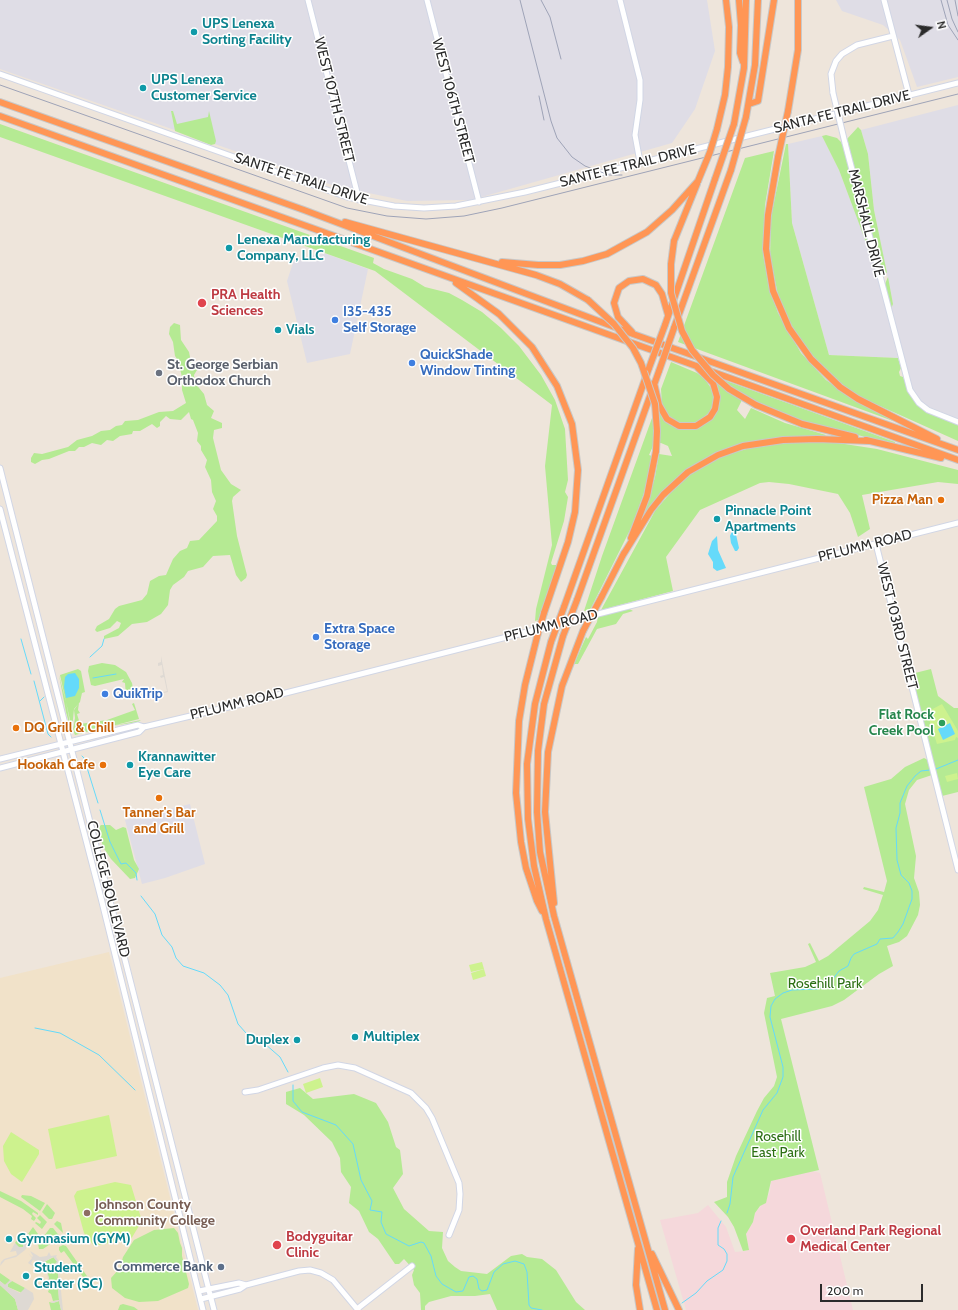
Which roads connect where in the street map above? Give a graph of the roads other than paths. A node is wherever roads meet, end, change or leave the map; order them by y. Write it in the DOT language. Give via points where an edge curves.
graph roads {
  1 [pos="308,0"];
  2 [pos="427,0"];
  3 [pos="620,0"];
  4 [pos="726,0"];
  5 [pos="739,0"];
  6 [pos="746,0"];
  7 [pos="758,0"];
  8 [pos="774,0"];
  9 [pos="798,0"];
  10 [pos="884,0"];
  11 [pos="893,36"];
  12 [pos="744,68"];
  13 [pos="0,74"];
  14 [pos="958,83"];
  15 [pos="909,95"];
  16 [pos="0,102"];
  17 [pos="750,104"];
  18 [pos="0,116"];
  19 [pos="727,141"];
  20 [pos="640,162"];
  21 [pos="698,181"];
  22 [pos="359,200"];
  23 [pos="479,202"];
  24 [pos="304,210"];
  25 [pos="486,261"];
  26 [pos="448,277"];
  27 [pos="668,315"];
  28 [pos="633,334"];
  29 [pos="695,366"];
  30 [pos="654,383"];
  31 [pos="958,422"];
  32 [pos="869,441"];
  33 [pos="958,450"];
  34 [pos="958,461"];
  35 [pos="0,468"];
  36 [pos="0,509"];
  37 [pos="958,523"];
  38 [pos="876,544"];
  39 [pos="623,555"];
  40 [pos="144,727"];
  41 [pos="71,742"];
  42 [pos="61,745"];
  43 [pos="73,750"];
  44 [pos="62,752"];
  45 [pos="0,759"];
  46 [pos="0,768"];
  47 [pos="958,870"];
  48 [pos="554,916"];
  49 [pos="546,919"];
  50 [pos="245,1092"];
  51 [pos="449,1235"];
  52 [pos="646,1242"];
  53 [pos="638,1243"];
  54 [pos="412,1266"];
  55 [pos="246,1285"];
  56 [pos="208,1289"];
  57 [pos="199,1291"];
  58 [pos="210,1297"];
  59 [pos="200,1299"];
  60 [pos="357,1309"];
  61 [pos="203,1310"];
  62 [pos="214,1310"];
  63 [pos="640,1310"];
  64 [pos="657,1310"];
  65 [pos="665,1310"];
  66 [pos="679,1310"];
  1 -- 22 [label="main road, WEST 107TH STREET"];
  2 -- 23 [label="main road, WEST 106TH STREET"];
  3 -- 20 [label="main road" via="640,80 635,135"];
  4 -- 21 [label="highway, bridge" via="729,27 725,94 710,152"];
  5 -- 12 [label="highway" via="740,53"];
  6 -- 12 [label="highway"];
  7 -- 17 [label="highway" via="757,45"];
  8 -- 17 [label="highway" via="758,101"];
  9 -- 33 [label="highway, bridge" via="798,50 768,215 767,260 776,301 794,336 818,368 840,387 858,399"];
  10 -- 11 [label="main road"];
  11 -- 15 [label="main road"];
  11 -- 31 [label="main road, MARSHALL DRIVE, bridge" via="857,45 842,54 831,74 832,93 908,386 924,407"];
  12 -- 27 [label="highway, bridge" via="734,124"];
  13 -- 22 [label="main road, SANTE FE TRAIL DRIVE" via="291,179"];
  14 -- 15 [label="main road, SANTA FE TRAIL DRIVE"];
  15 -- 19 [label="main road, SANTA FE TRAIL DRIVE"];
  16 -- 24 [label="highway"];
  17 -- 30 [label="highway, bridge" via="731,170"];
  18 -- 26 [label="highway"];
  19 -- 20 [label="main road, SANTE FE TRAIL DRIVE"];
  20 -- 23 [label="main road, SANTE FE TRAIL DRIVE" via="536,190"];
  21 -- 25 [label="highway" via="672,210 647,232 607,254 560,265"];
  21 -- 32 [label="highway, bridge" via="674,241 671,264 671,289 676,314 692,350 729,389 756,405 802,424"];
  22 -- 23 [label="main road, SANTE FE TRAIL DRIVE" via="424,208"];
  24 -- 25 [label="highway"];
  24 -- 28 [label="highway"];
  25 -- 39 [label="highway, bridge" via="549,279 588,300 614,324 641,363 655,404 656,451 647,496"];
  26 -- 29 [label="highway"];
  26 -- 49 [label="highway, bridge" via="499,314 528,342 557,386 572,424 578,470 577,502 571,533 537,637 525,685 516,760 516,793 526,868"];
  27 -- 28 [label="highway" via="662,294 656,285 643,279 626,283 616,295 614,307 618,317"];
  27 -- 49 [label="highway, bridge" via="551,642 535,704 530,732 527,786 530,840"];
  28 -- 33 [label="highway"];
  29 -- 30 [label="highway" via="711,380 717,397 713,413 699,424 683,427 667,418 659,405"];
  29 -- 34 [label="highway"];
  30 -- 48 [label="highway, bridge" via="563,636 544,704 537,771 537,812 540,852"];
  32 -- 34 [label="highway"];
  32 -- 39 [label="highway" via="817,438 783,440 748,445 718,455 694,468 670,488 651,510"];
  35 -- 41 [label="main road, COLLEGE BOULEVARD"];
  36 -- 42 [label="main road, COLLEGE BOULEVARD"];
  37 -- 38 [label="main road, PFLUMM ROAD"];
  38 -- 40 [label="main road, PFLUMM ROAD"];
  38 -- 47 [label="main road, WEST 103RD STREET"];
  39 -- 48 [label="highway, bridge" via="583,631 562,686 548,752 545,812"];
  40 -- 41 [label="main road, PFLUMM ROAD" via="138,725"];
  40 -- 43 [label="main road, PFLUMM ROAD" via="139,732"];
  41 -- 42 [label="main road, PFLUMM ROAD"];
  41 -- 43 [label="main road, COLLEGE BOULEVARD"];
  42 -- 44 [label="main road, COLLEGE BOULEVARD"];
  42 -- 45 [label="main road, PFLUMM ROAD"];
  43 -- 44 [label="main road, PFLUMM ROAD"];
  43 -- 56 [label="main road, COLLEGE BOULEVARD"];
  44 -- 46 [label="main road, PFLUMM ROAD"];
  44 -- 57 [label="main road, COLLEGE BOULEVARD"];
  48 -- 52 [label="highway"];
  49 -- 53 [label="highway"];
  50 -- 51 [label="main road" via="338,1065 355,1068 411,1093 423,1104 432,1118 459,1183 459,1210"];
  52 -- 65 [label="highway"];
  52 -- 66 [label="highway"];
  53 -- 63 [label="highway" via="636,1285"];
  53 -- 64 [label="highway"];
  54 -- 60 [label="main road"];
  55 -- 56 [label="main road" via="239,1282"];
  55 -- 58 [label="main road"];
  55 -- 60 [label="main road" via="299,1271 314,1271 333,1280"];
  56 -- 57 [label="main road"];
  56 -- 58 [label="main road, COLLEGE BOULEVARD"];
  57 -- 59 [label="main road, COLLEGE BOULEVARD"];
  58 -- 59 [label="main road"];
  58 -- 62 [label="main road, COLLEGE BOULEVARD"];
  59 -- 61 [label="main road, COLLEGE BOULEVARD"];
}
